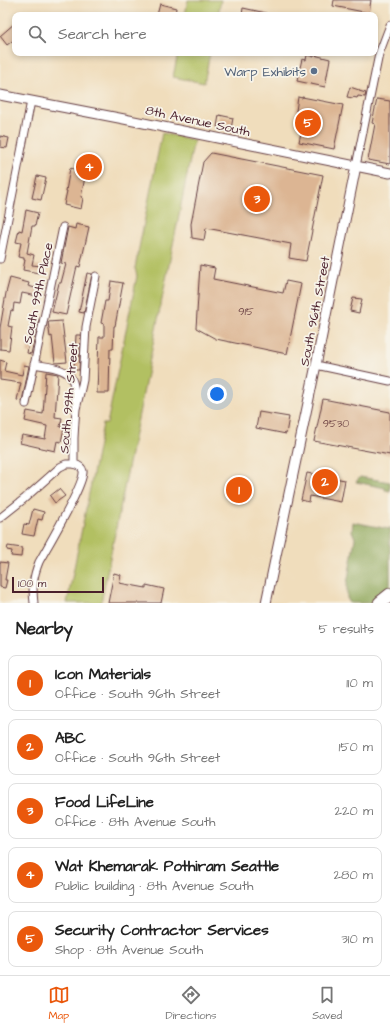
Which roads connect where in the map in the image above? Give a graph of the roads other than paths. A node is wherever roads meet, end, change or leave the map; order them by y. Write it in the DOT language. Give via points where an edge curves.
graph roads {
  1 [pos="390,25"];
  2 [pos="0,95"];
  3 [pos="31,101"];
  4 [pos="356,166"];
  5 [pos="390,173"];
  6 [pos="63,227"];
  7 [pos="0,259"];
  8 [pos="96,276"];
  9 [pos="34,364"];
  10 [pos="316,366"];
  11 [pos="390,380"];
  12 [pos="26,404"];
  13 [pos="76,409"];
  14 [pos="74,464"];
  15 [pos="0,518"];
  16 [pos="390,595"];
  17 [pos="34,603"];
  18 [pos="266,603"];
  19 [pos="380,603"];
  1 -- 4 [label="street, South 96th Street" via="379,54"];
  2 -- 3 [label="street, 8th Avenue South"];
  3 -- 4 [label="street, 8th Avenue South"];
  3 -- 7 [label="street"];
  4 -- 5 [label="street, 8th Avenue South"];
  4 -- 10 [label="street, South 96th Street"];
  6 -- 9 [label="street, South 99th Place"];
  8 -- 13 [label="street, South 99th Street" via="86,327 83,380"];
  9 -- 12 [label="street, South 99th Place"];
  9 -- 13 [label="street, South 99th Place" via="62,370 70,376 73,381"];
  10 -- 11 [label="street"];
  10 -- 18 [label="street, South 96th Street"];
  13 -- 14 [label="street, South 99th Street"];
  14 -- 15 [label="street" via="60,467"];
  14 -- 17 [label="street, South 99th Street" via="82,469 82,481 37,566 32,590"];
  16 -- 19 [label="highway"];
}
